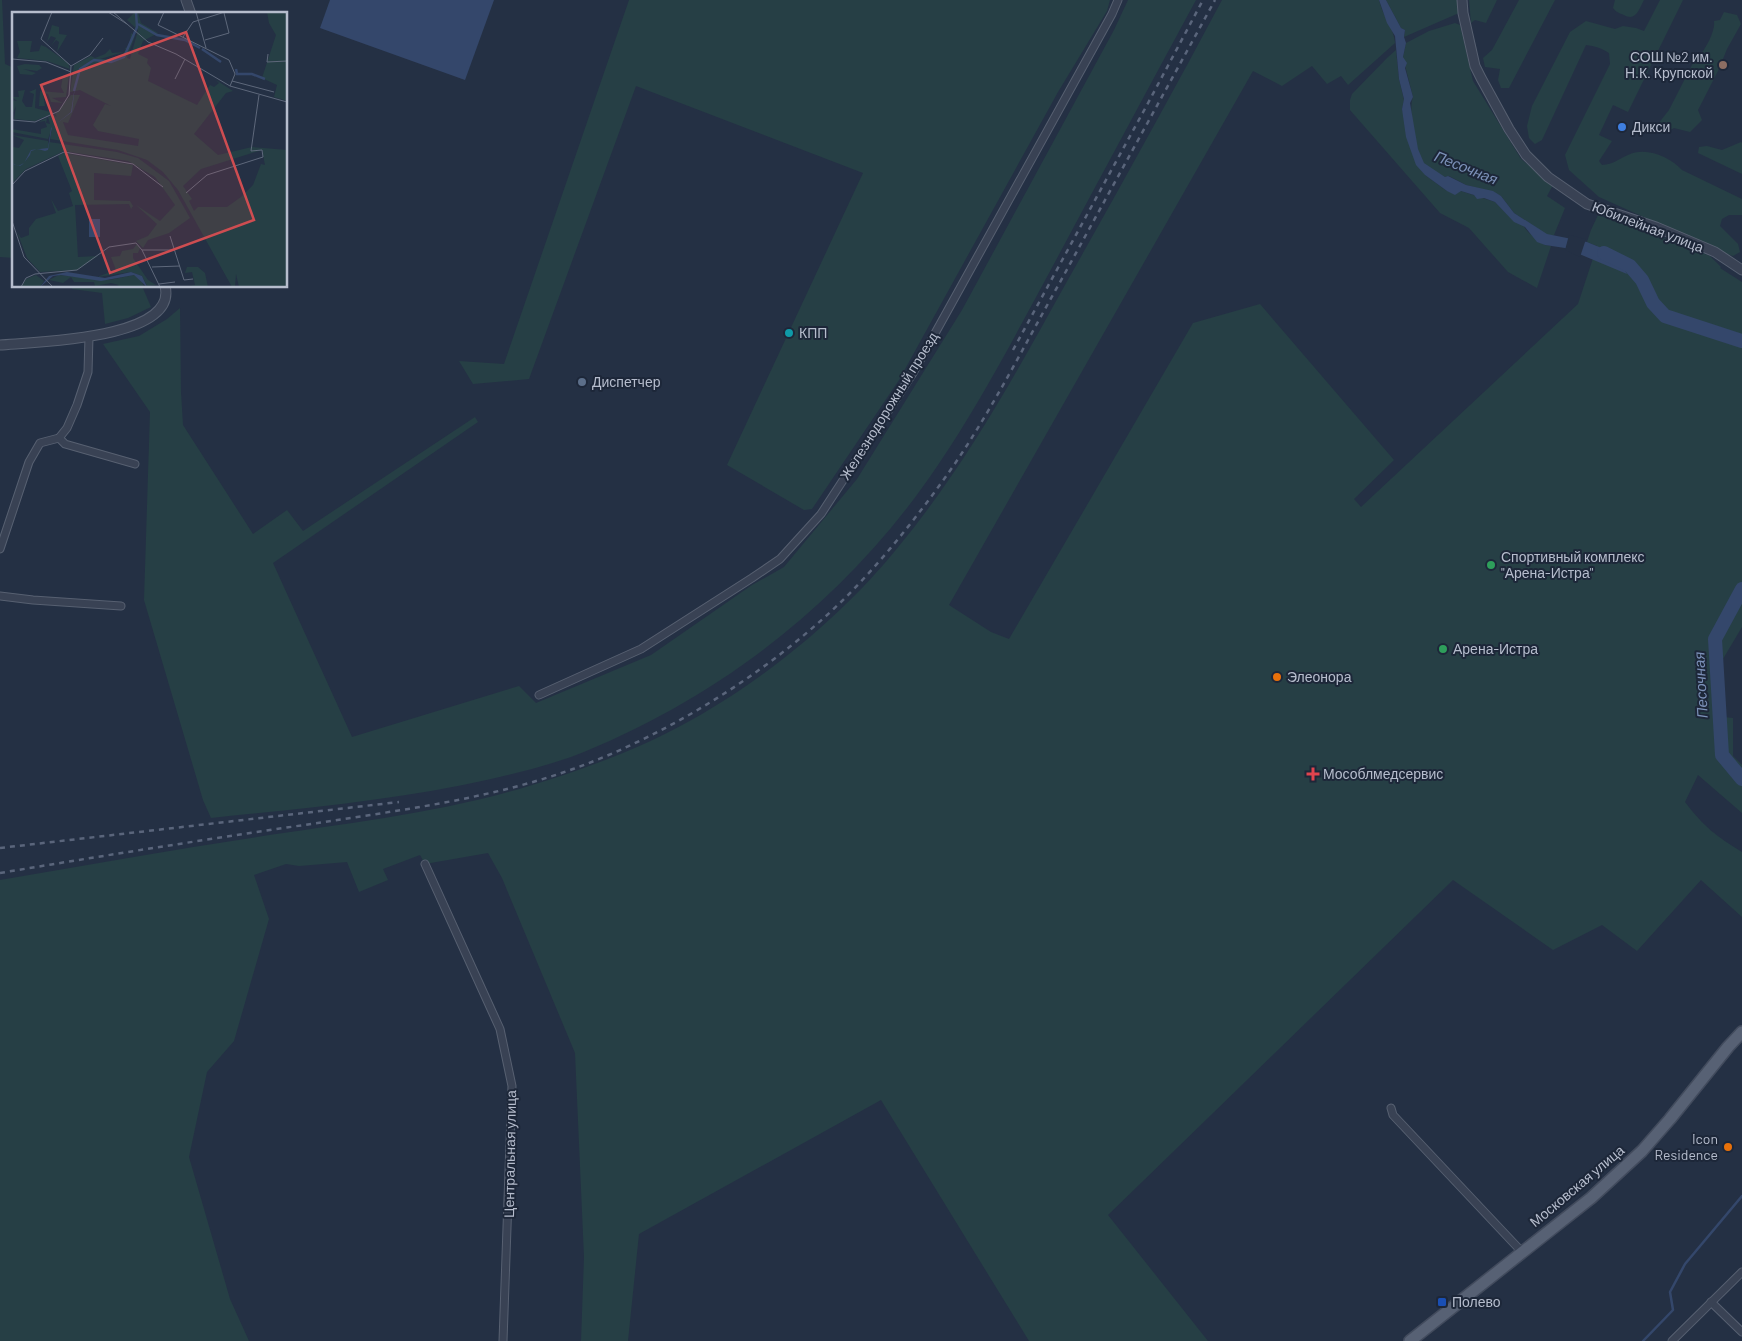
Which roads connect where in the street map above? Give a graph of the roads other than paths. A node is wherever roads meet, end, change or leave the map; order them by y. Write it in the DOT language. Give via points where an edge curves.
graph roads {
  1 [pos="186,0"];
  2 [pos="1118,0"];
  3 [pos="1462,0"];
  4 [pos="190,12"];
  5 [pos="1742,270"];
  6 [pos="166,288"];
  7 [pos="89,337"];
  8 [pos="0,345"];
  9 [pos="59,438"];
  10 [pos="135,464"];
  11 [pos="0,549"];
  12 [pos="0,596"];
  13 [pos="121,606"];
  14 [pos="539,695"];
  15 [pos="424,864"];
  16 [pos="1742,1032"];
  17 [pos="1391,1108"];
  18 [pos="1522,1252"];
  19 [pos="1742,1272"];
  20 [pos="1711,1302"];
  21 [pos="1742,1332"];
  22 [pos="503,1341"];
  23 [pos="1410,1341"];
  24 [pos="1672,1341"];
  1 -- 4 [label="street"];
  2 -- 14 [label="street, Железнодорожный проезд" via="913,373 821,514 780,559 689,619 642,649"];
  3 -- 5 [label="street, Юбилейная улица" via="1475,66 1526,155 1548,177 1587,204 1656,227 1715,252"];
  6 -- 7 [label="street" via="165,302 150,319 136,326"];
  7 -- 8 [label="street"];
  7 -- 9 [label="street" via="88,372 67,428"];
  9 -- 10 [label="street" via="65,444"];
  9 -- 11 [label="street" via="40,443 29,462"];
  12 -- 13 [label="street"];
  15 -- 22 [label="street, Центральная улица" via="500,1029 512,1086"];
  16 -- 18 [label="main road, Московская улица" via="1642,1151 1591,1198"];
  17 -- 18 [label="street"];
  18 -- 23 [label="main road, Московская улица"];
  19 -- 20 [label="street"];
  20 -- 21 [label="street"];
  20 -- 24 [label="street"];
}
